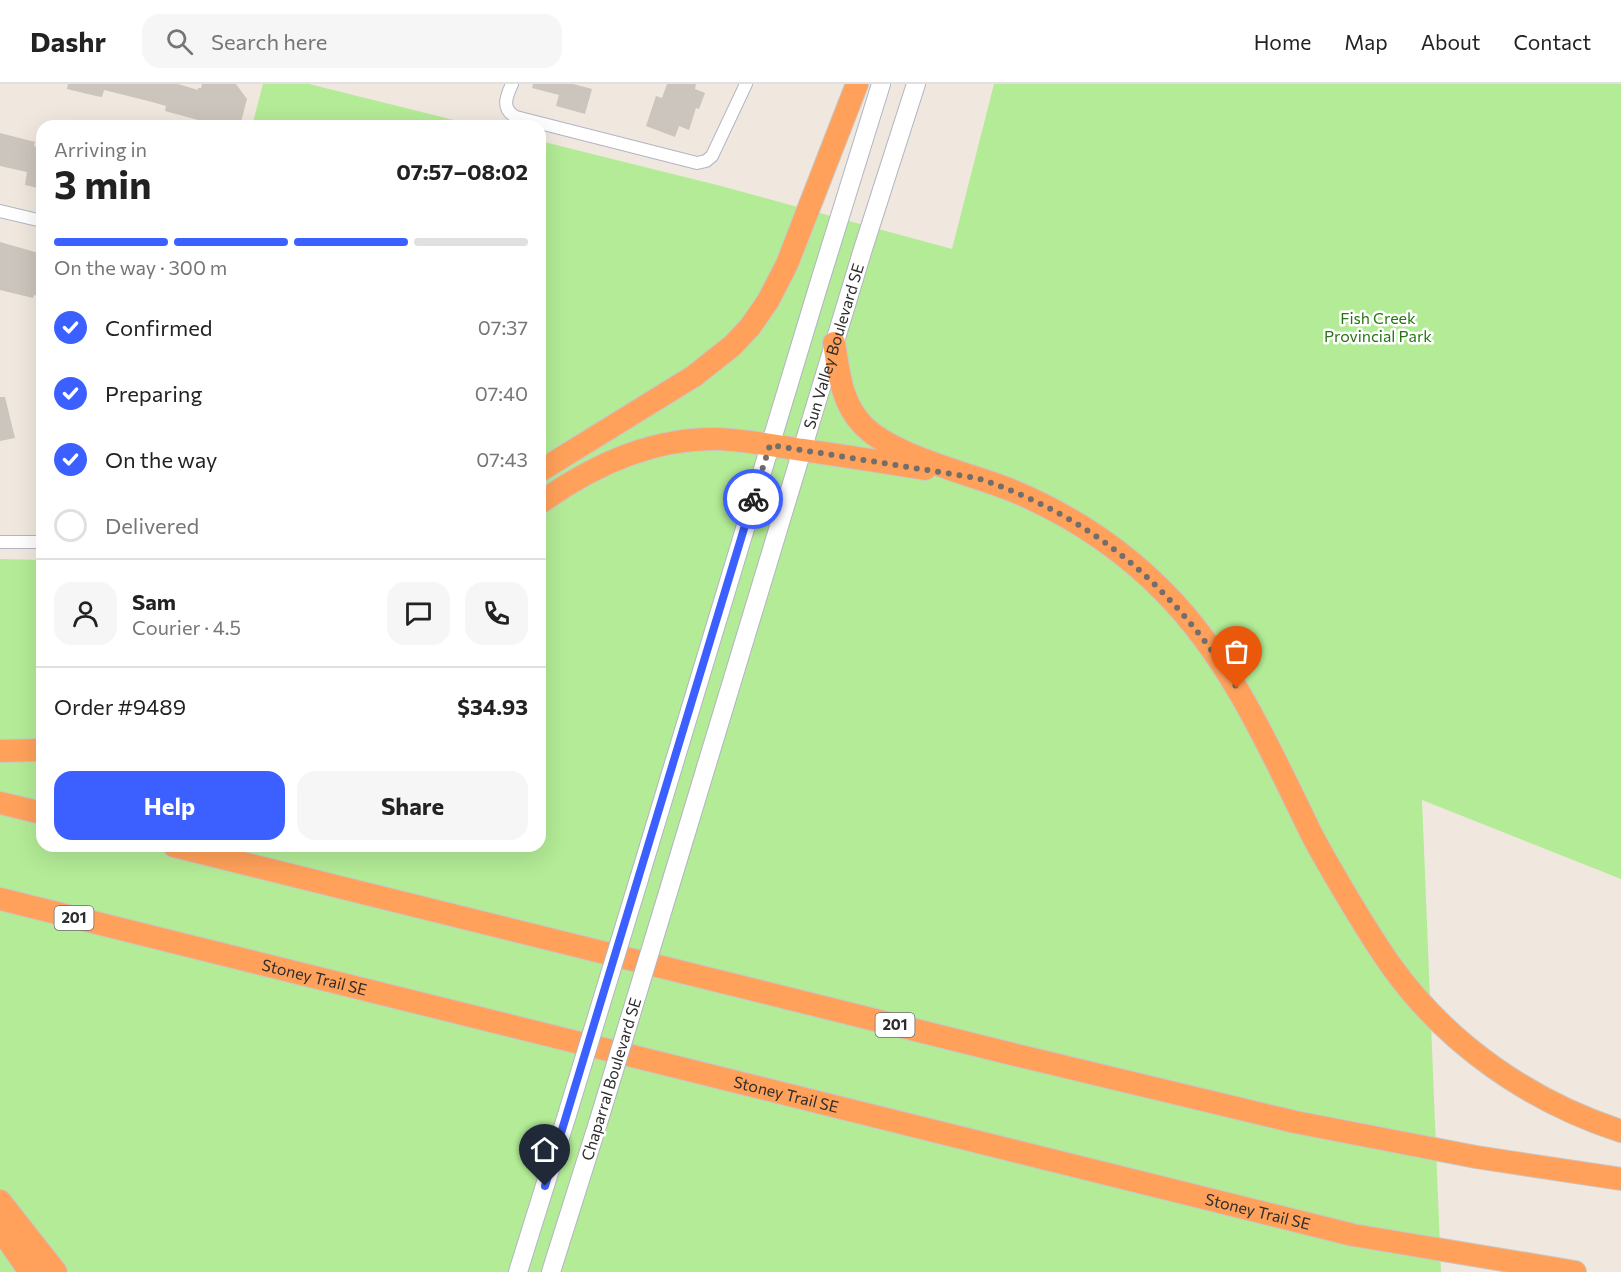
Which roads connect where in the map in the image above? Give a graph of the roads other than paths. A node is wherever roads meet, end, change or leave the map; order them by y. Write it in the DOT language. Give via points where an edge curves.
graph roads {
  1 [pos="512,84"];
  2 [pos="747,84"];
  3 [pos="857,84"];
  4 [pos="881,84"];
  5 [pos="916,84"];
  6 [pos="528,120"];
  7 [pos="546,125"];
  8 [pos="0,211"];
  9 [pos="36,220"];
  10 [pos="834,343"];
  11 [pos="770,445"];
  12 [pos="802,450"];
  13 [pos="546,467"];
  14 [pos="977,478"];
  15 [pos="546,499"];
  16 [pos="0,542"];
  17 [pos="36,542"];
  18 [pos="36,750"];
  19 [pos="0,751"];
  20 [pos="0,803"];
  21 [pos="36,812"];
  22 [pos="198,852"];
  23 [pos="639,879"];
  24 [pos="670,886"];
  25 [pos="0,899"];
  26 [pos="1621,1131"];
  27 [pos="1621,1179"];
  28 [pos="0,1201"];
  29 [pos="0,1229"];
  30 [pos="30,1272"];
  31 [pos="56,1272"];
  32 [pos="518,1272"];
  33 [pos="551,1272"];
  34 [pos="1575,1272"];
  1 -- 6 [label="street" via="505,104 511,115"];
  2 -- 7 [label="street" via="712,156 697,163"];
  3 -- 13 [label="highway" via="787,264 750,327 694,376"];
  4 -- 11 [label="main road, Sun Valley Boulevard SE"];
  5 -- 10 [label="main road, Sun Valley Boulevard SE"];
  8 -- 9 [label="street"];
  10 -- 12 [label="main road, Sun Valley Boulevard SE"];
  10 -- 14 [label="highway" via="843,393 866,429 892,445"];
  11 -- 12 [label="highway"];
  11 -- 15 [label="highway" via="712,439 682,441 604,464"];
  11 -- 23 [label="main road, Sun Valley Boulevard SE"];
  12 -- 14 [label="highway"];
  12 -- 24 [label="main road, Sun Valley Boulevard SE"];
  14 -- 26 [label="highway" via="1035,500 1079,524 1119,552 1168,596 1226,671 1365,927 1419,1001 1517,1085"];
  16 -- 17 [label="street"];
  18 -- 19 [label="highway"];
  20 -- 21 [label="highway"];
  22 -- 27 [label="highway, 201" via="1295,1122 1476,1157"];
  23 -- 32 [label="main road, Chaparral Boulevard SE, bridge"];
  24 -- 33 [label="main road, Chaparral Boulevard SE, bridge"];
  25 -- 34 [label="highway, Stoney Trail SE / 201" via="1353,1235"];
  28 -- 31 [label="highway"];
  29 -- 30 [label="highway"];
}
